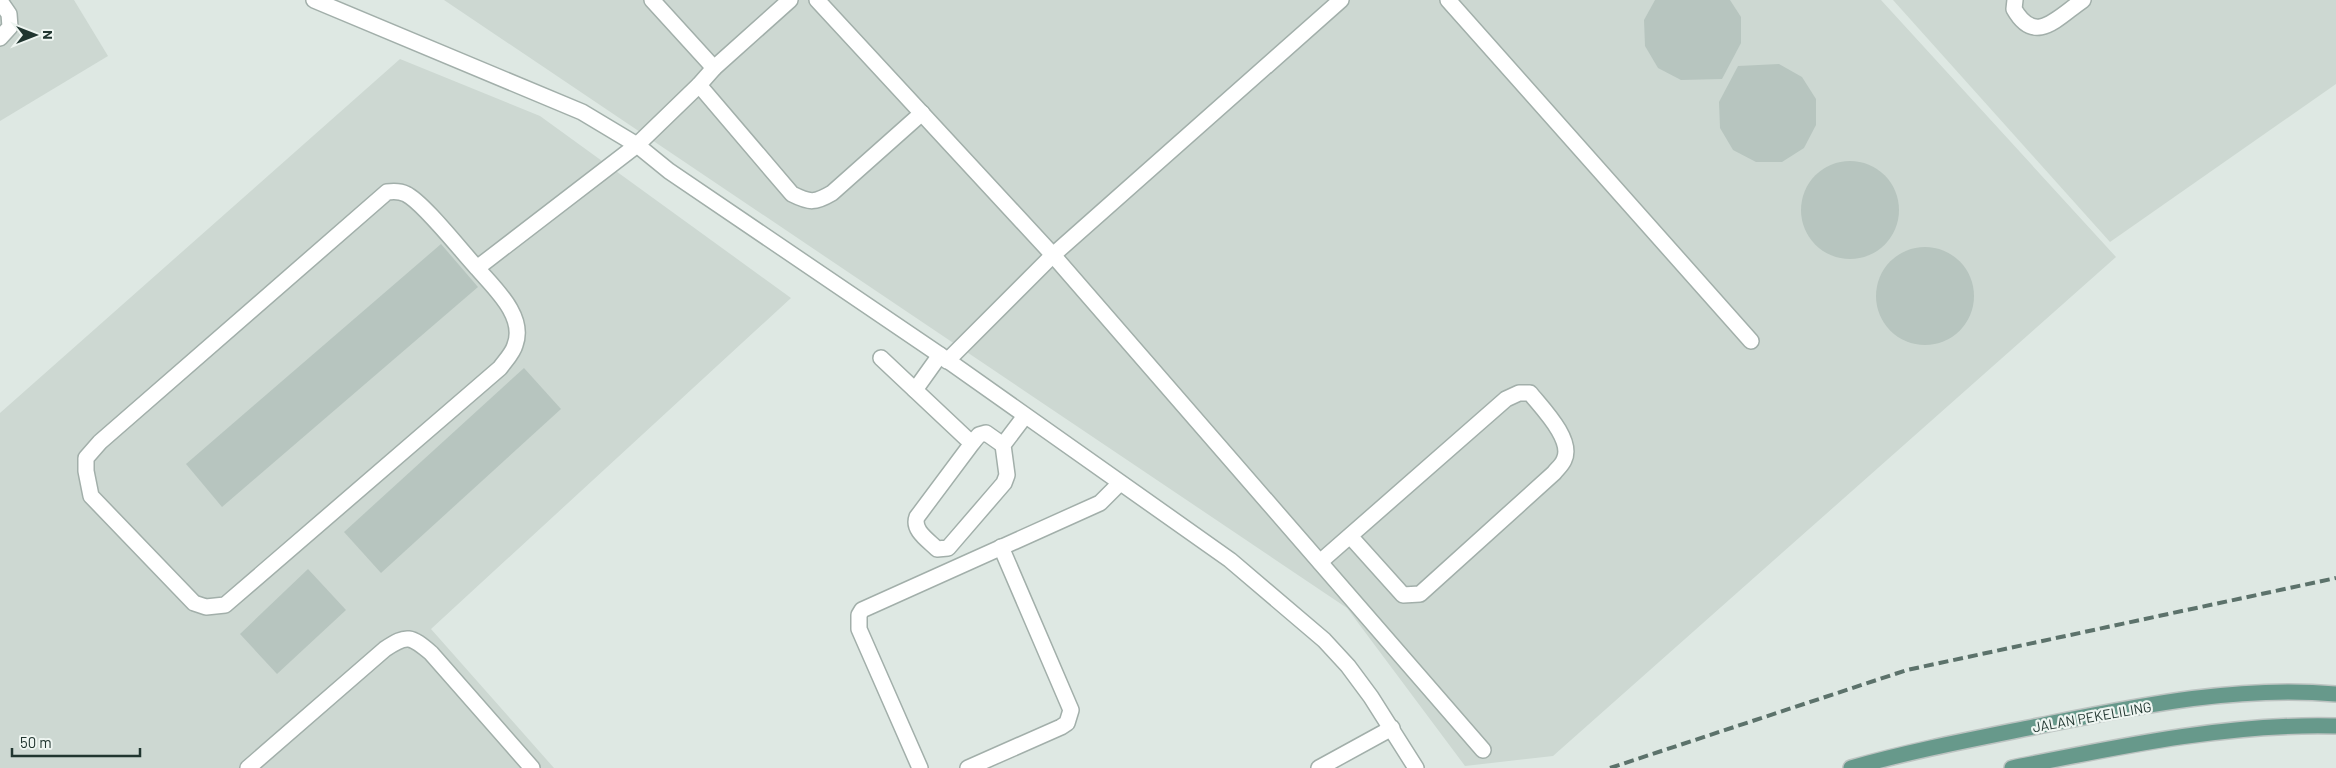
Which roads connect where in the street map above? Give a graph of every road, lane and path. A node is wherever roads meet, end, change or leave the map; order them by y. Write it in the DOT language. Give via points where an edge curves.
graph roads {
  1 [pos="314,0"];
  2 [pos="652,0"];
  3 [pos="790,0"];
  4 [pos="817,0"];
  5 [pos="1341,0"];
  6 [pos="1448,0"];
  7 [pos="2015,0"];
  8 [pos="2083,0"];
  9 [pos="0,1"];
  10 [pos="0,38"];
  11 [pos="714,68"];
  12 [pos="700,85"];
  13 [pos="922,113"];
  14 [pos="637,145"];
  15 [pos="1053,255"];
  16 [pos="477,268"];
  17 [pos="1751,341"];
  18 [pos="881,358"];
  19 [pos="943,358"];
  20 [pos="915,390"];
  21 [pos="1025,416"];
  22 [pos="973,442"];
  23 [pos="1003,445"];
  24 [pos="1120,483"];
  25 [pos="1350,536"];
  26 [pos="1002,547"];
  27 [pos="1320,562"];
  28 [pos="2336,694"];
  29 [pos="2336,726"];
  30 [pos="1392,728"];
  31 [pos="1483,750"];
  32 [pos="248,768"];
  33 [pos="532,768"];
  34 [pos="920,768"];
  35 [pos="968,768"];
  36 [pos="1319,768"];
  37 [pos="1416,768"];
  38 [pos="1851,768"];
  39 [pos="2012,768"];
  1 -- 14 [label="street" via="582,112"];
  2 -- 11 [label="street"];
  3 -- 11 [label="street"];
  4 -- 13 [label="street"];
  5 -- 15 [label="street"];
  6 -- 17 [label="street"];
  7 -- 8 [label="street" via="2014,9 2020,19 2035,29"];
  9 -- 10 [label="street" via="9,14 10,27"];
  11 -- 12 [label="street"];
  12 -- 13 [label="street" via="792,194 804,200 817,201 832,193"];
  12 -- 14 [label="street"];
  13 -- 15 [label="street"];
  14 -- 16 [label="street"];
  14 -- 19 [label="street" via="669,171"];
  15 -- 19 [label="street"];
  15 -- 27 [label="street"];
  16 -- 16 [label="street" via="506,302 514,317 515,346 500,368 225,604 206,607 194,603 91,496 86,458 100,442 387,192 408,195 421,205"];
  18 -- 20 [label="street"];
  19 -- 20 [label="street"];
  19 -- 21 [label="street"];
  20 -- 22 [label="street"];
  21 -- 23 [label="street"];
  21 -- 24 [label="street"];
  22 -- 23 [label="street" via="986,433"];
  22 -- 23 [label="street" via="917,517 916,528 937,549 948,548 1004,482 1007,475"];
  24 -- 26 [label="street" via="1100,503"];
  24 -- 30 [label="street" via="1230,560 1324,640 1348,666"];
  25 -- 25 [label="street" via="1506,398 1530,392 1563,436 1567,450 1564,461 1554,473 1420,594 1403,596"];
  25 -- 27 [label="street"];
  26 -- 34 [label="street" via="868,606 859,615 859,629"];
  26 -- 35 [label="street" via="1071,710 1067,723 1061,727"];
  27 -- 31 [label="street"];
  28 -- 38 [label="main road, JALAN PEKELILING" via="2199,698 1956,742"];
  29 -- 39 [label="main road" via="2211,733"];
  30 -- 36 [label="street"];
  30 -- 37 [label="street"];
  32 -- 33 [label="street" via="385,648 399,640 415,640 431,652"];
}
